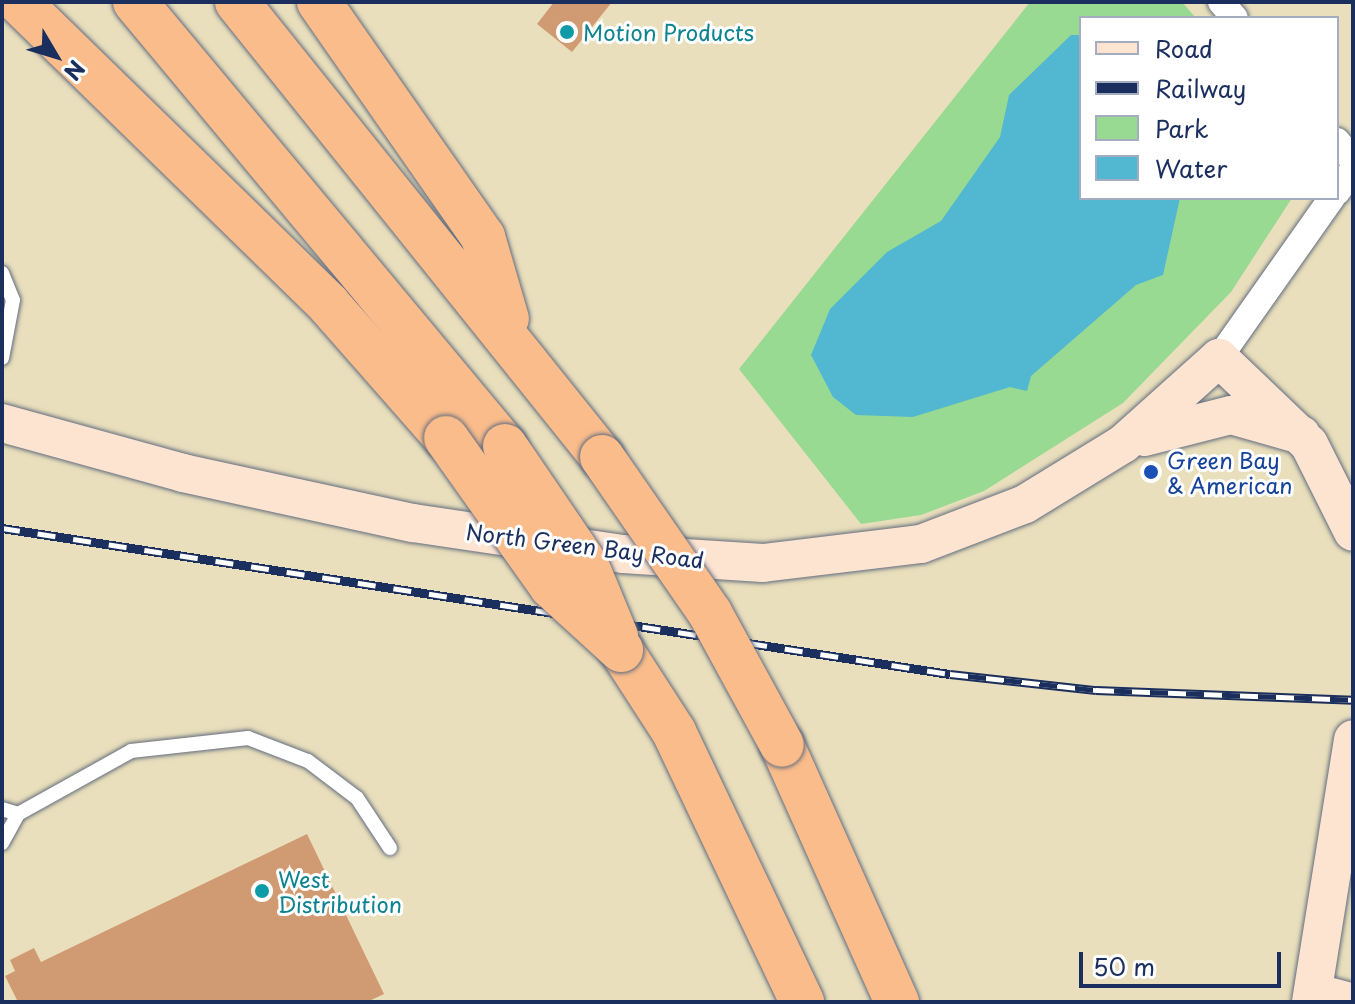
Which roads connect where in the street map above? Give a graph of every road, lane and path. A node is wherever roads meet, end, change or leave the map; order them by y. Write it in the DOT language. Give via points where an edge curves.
graph roads {
  1 [pos="19,2"];
  2 [pos="135,2"];
  3 [pos="237,2"];
  4 [pos="319,2"];
  5 [pos="1339,144"];
  6 [pos="1353,161"];
  7 [pos="1353,169"];
  8 [pos="1339,189"];
  9 [pos="1331,200"];
  10 [pos="2,273"];
  11 [pos="512,336"];
  12 [pos="2,358"];
  13 [pos="1219,358"];
  14 [pos="2,423"];
  15 [pos="1303,436"];
  16 [pos="1123,444"];
  17 [pos="1353,532"];
  18 [pos="621,650"];
  19 [pos="1353,739"];
  20 [pos="2,809"];
  21 [pos="18,814"];
  22 [pos="2,843"];
  23 [pos="390,848"];
  24 [pos="1312,997"];
  25 [pos="802,1002"];
  26 [pos="897,1002"];
  27 [pos="1350,1002"];
  1 -- 18 [label="highway, bridge" via="329,305 446,438 551,586"];
  2 -- 18 [label="highway, bridge" via="505,446 587,566"];
  3 -- 11 [label="highway"];
  4 -- 11 [label="highway" via="483,237"];
  5 -- 6 [label="street"];
  7 -- 8 [label="street"];
  9 -- 13 [label="street"];
  10 -- 12 [label="lane" via="13,300"];
  11 -- 26 [label="highway, bridge" via="710,613 782,745"];
  13 -- 15 [label="street"];
  13 -- 16 [label="street, North Green Bay Road"];
  14 -- 16 [label="street, North Green Bay Road" via="183,473 413,523 623,554 763,563 852,555 962,531 1025,504"];
  15 -- 16 [label="street" via="1231,415"];
  15 -- 17 [label="street"];
  18 -- 25 [label="highway" via="674,732"];
  19 -- 24 [label="street"];
  20 -- 21 [label="lane"];
  21 -- 22 [label="lane"];
  21 -- 23 [label="lane" via="131,751 248,738 308,761 357,798"];
  24 -- 27 [label="street"];
}
